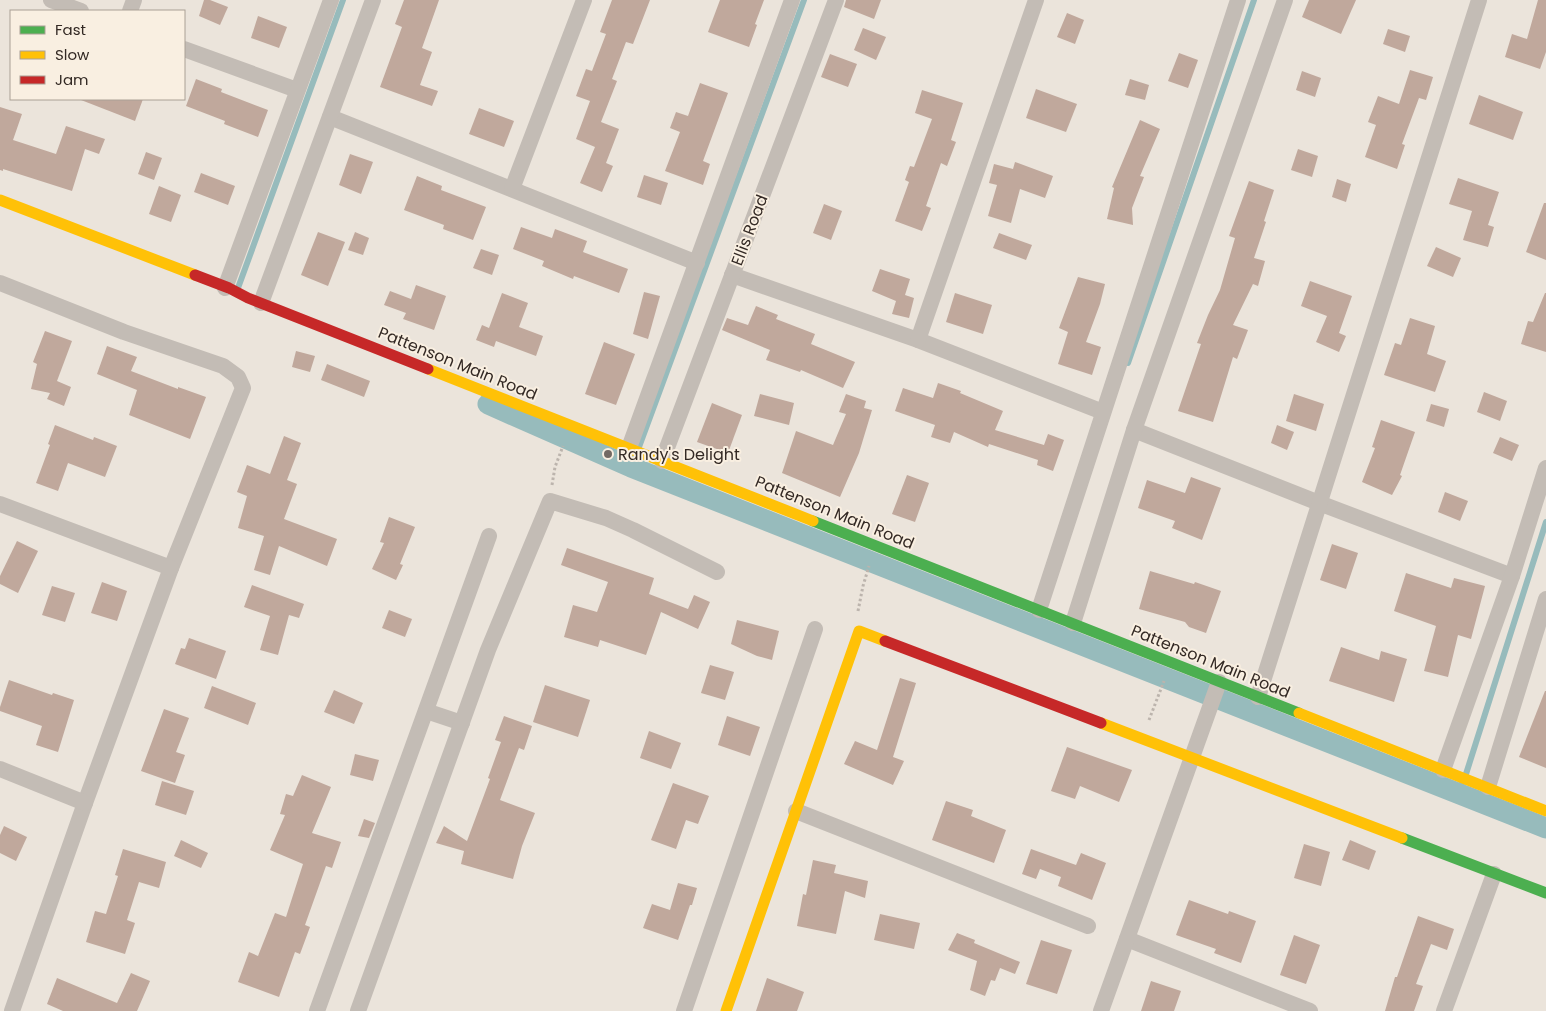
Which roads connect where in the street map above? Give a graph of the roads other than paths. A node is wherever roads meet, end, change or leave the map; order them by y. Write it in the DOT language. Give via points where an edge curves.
graph roads {
  1 [pos="51,0"];
  2 [pos="331,0"];
  3 [pos="373,0"];
  4 [pos="584,0"];
  5 [pos="792,0"];
  6 [pos="836,0"];
  7 [pos="1036,0"];
  8 [pos="1238,0"];
  9 [pos="1285,0"];
  10 [pos="1479,0"];
  11 [pos="77,10"];
  12 [pos="185,49"];
  13 [pos="297,90"];
  14 [pos="330,117"];
  15 [pos="512,189"];
  16 [pos="0,200"];
  17 [pos="697,263"];
  18 [pos="732,275"];
  19 [pos="0,283"];
  20 [pos="227,288"];
  21 [pos="255,301"];
  22 [pos="918,340"];
  23 [pos="1103,412"];
  24 [pos="1134,430"];
  25 [pos="629,448"];
  26 [pos="662,461"];
  27 [pos="1546,468"];
  28 [pos="1319,503"];
  29 [pos="0,504"];
  30 [pos="489,536"];
  31 [pos="171,568"];
  32 [pos="717,572"];
  33 [pos="1512,576"];
  34 [pos="1546,599"];
  35 [pos="1039,610"];
  36 [pos="1073,623"];
  37 [pos="815,629"];
  38 [pos="1217,686"];
  39 [pos="1258,697"];
  40 [pos="426,711"];
  41 [pos="462,723"];
  42 [pos="1192,754"];
  43 [pos="0,770"];
  44 [pos="1448,772"];
  45 [pos="1482,785"];
  46 [pos="85,803"];
  47 [pos="1546,810"];
  48 [pos="796,811"];
  49 [pos="1494,874"];
  50 [pos="1546,893"];
  51 [pos="1088,926"];
  52 [pos="1127,939"];
  53 [pos="12,1011"];
  54 [pos="318,1011"];
  55 [pos="358,1011"];
  56 [pos="684,1011"];
  57 [pos="726,1011"];
  58 [pos="1101,1011"];
  59 [pos="1310,1011"];
  60 [pos="1444,1011"];
  1 -- 11 [label="street"];
  2 -- 13 [label="street"];
  3 -- 14 [label="street"];
  4 -- 15 [label="street"];
  5 -- 17 [label="street"];
  6 -- 18 [label="street, Ellis Road"];
  7 -- 22 [label="street"];
  8 -- 23 [label="street"];
  9 -- 24 [label="street"];
  10 -- 28 [label="street"];
  12 -- 13 [label="street"];
  13 -- 20 [label="street"];
  14 -- 15 [label="street"];
  14 -- 21 [label="street"];
  15 -- 17 [label="street"];
  16 -- 20 [label="street, Pattenson Main Road"];
  17 -- 25 [label="street"];
  18 -- 22 [label="street"];
  18 -- 26 [label="street, Ellis Road"];
  19 -- 31 [label="street" via="124,332 223,366 238,376 243,388"];
  20 -- 21 [label="street, Pattenson Main Road"];
  21 -- 25 [label="street, Pattenson Main Road"];
  22 -- 23 [label="street"];
  23 -- 35 [label="street"];
  24 -- 28 [label="street"];
  24 -- 36 [label="street"];
  25 -- 26 [label="street, Pattenson Main Road"];
  26 -- 35 [label="street, Pattenson Main Road"];
  27 -- 33 [label="street"];
  28 -- 33 [label="street"];
  28 -- 39 [label="street"];
  29 -- 31 [label="street"];
  30 -- 40 [label="street"];
  31 -- 46 [label="street"];
  32 -- 41 [label="street" via="606,518 550,501 488,650"];
  33 -- 44 [label="street"];
  34 -- 45 [label="street"];
  35 -- 36 [label="street, Pattenson Main Road"];
  36 -- 38 [label="street, Pattenson Main Road"];
  37 -- 56 [label="street"];
  38 -- 39 [label="street, Pattenson Main Road"];
  38 -- 42 [label="street"];
  39 -- 44 [label="street, Pattenson Main Road"];
  40 -- 41 [label="street"];
  40 -- 54 [label="street"];
  41 -- 55 [label="street"];
  42 -- 48 [label="street" via="859,631"];
  42 -- 49 [label="street"];
  42 -- 52 [label="street"];
  43 -- 46 [label="street"];
  44 -- 45 [label="street, Pattenson Main Road"];
  45 -- 47 [label="street, Pattenson Main Road"];
  46 -- 53 [label="street"];
  48 -- 51 [label="street"];
  48 -- 57 [label="street"];
  49 -- 50 [label="street"];
  49 -- 60 [label="street"];
  52 -- 58 [label="street"];
  52 -- 59 [label="street"];
}
